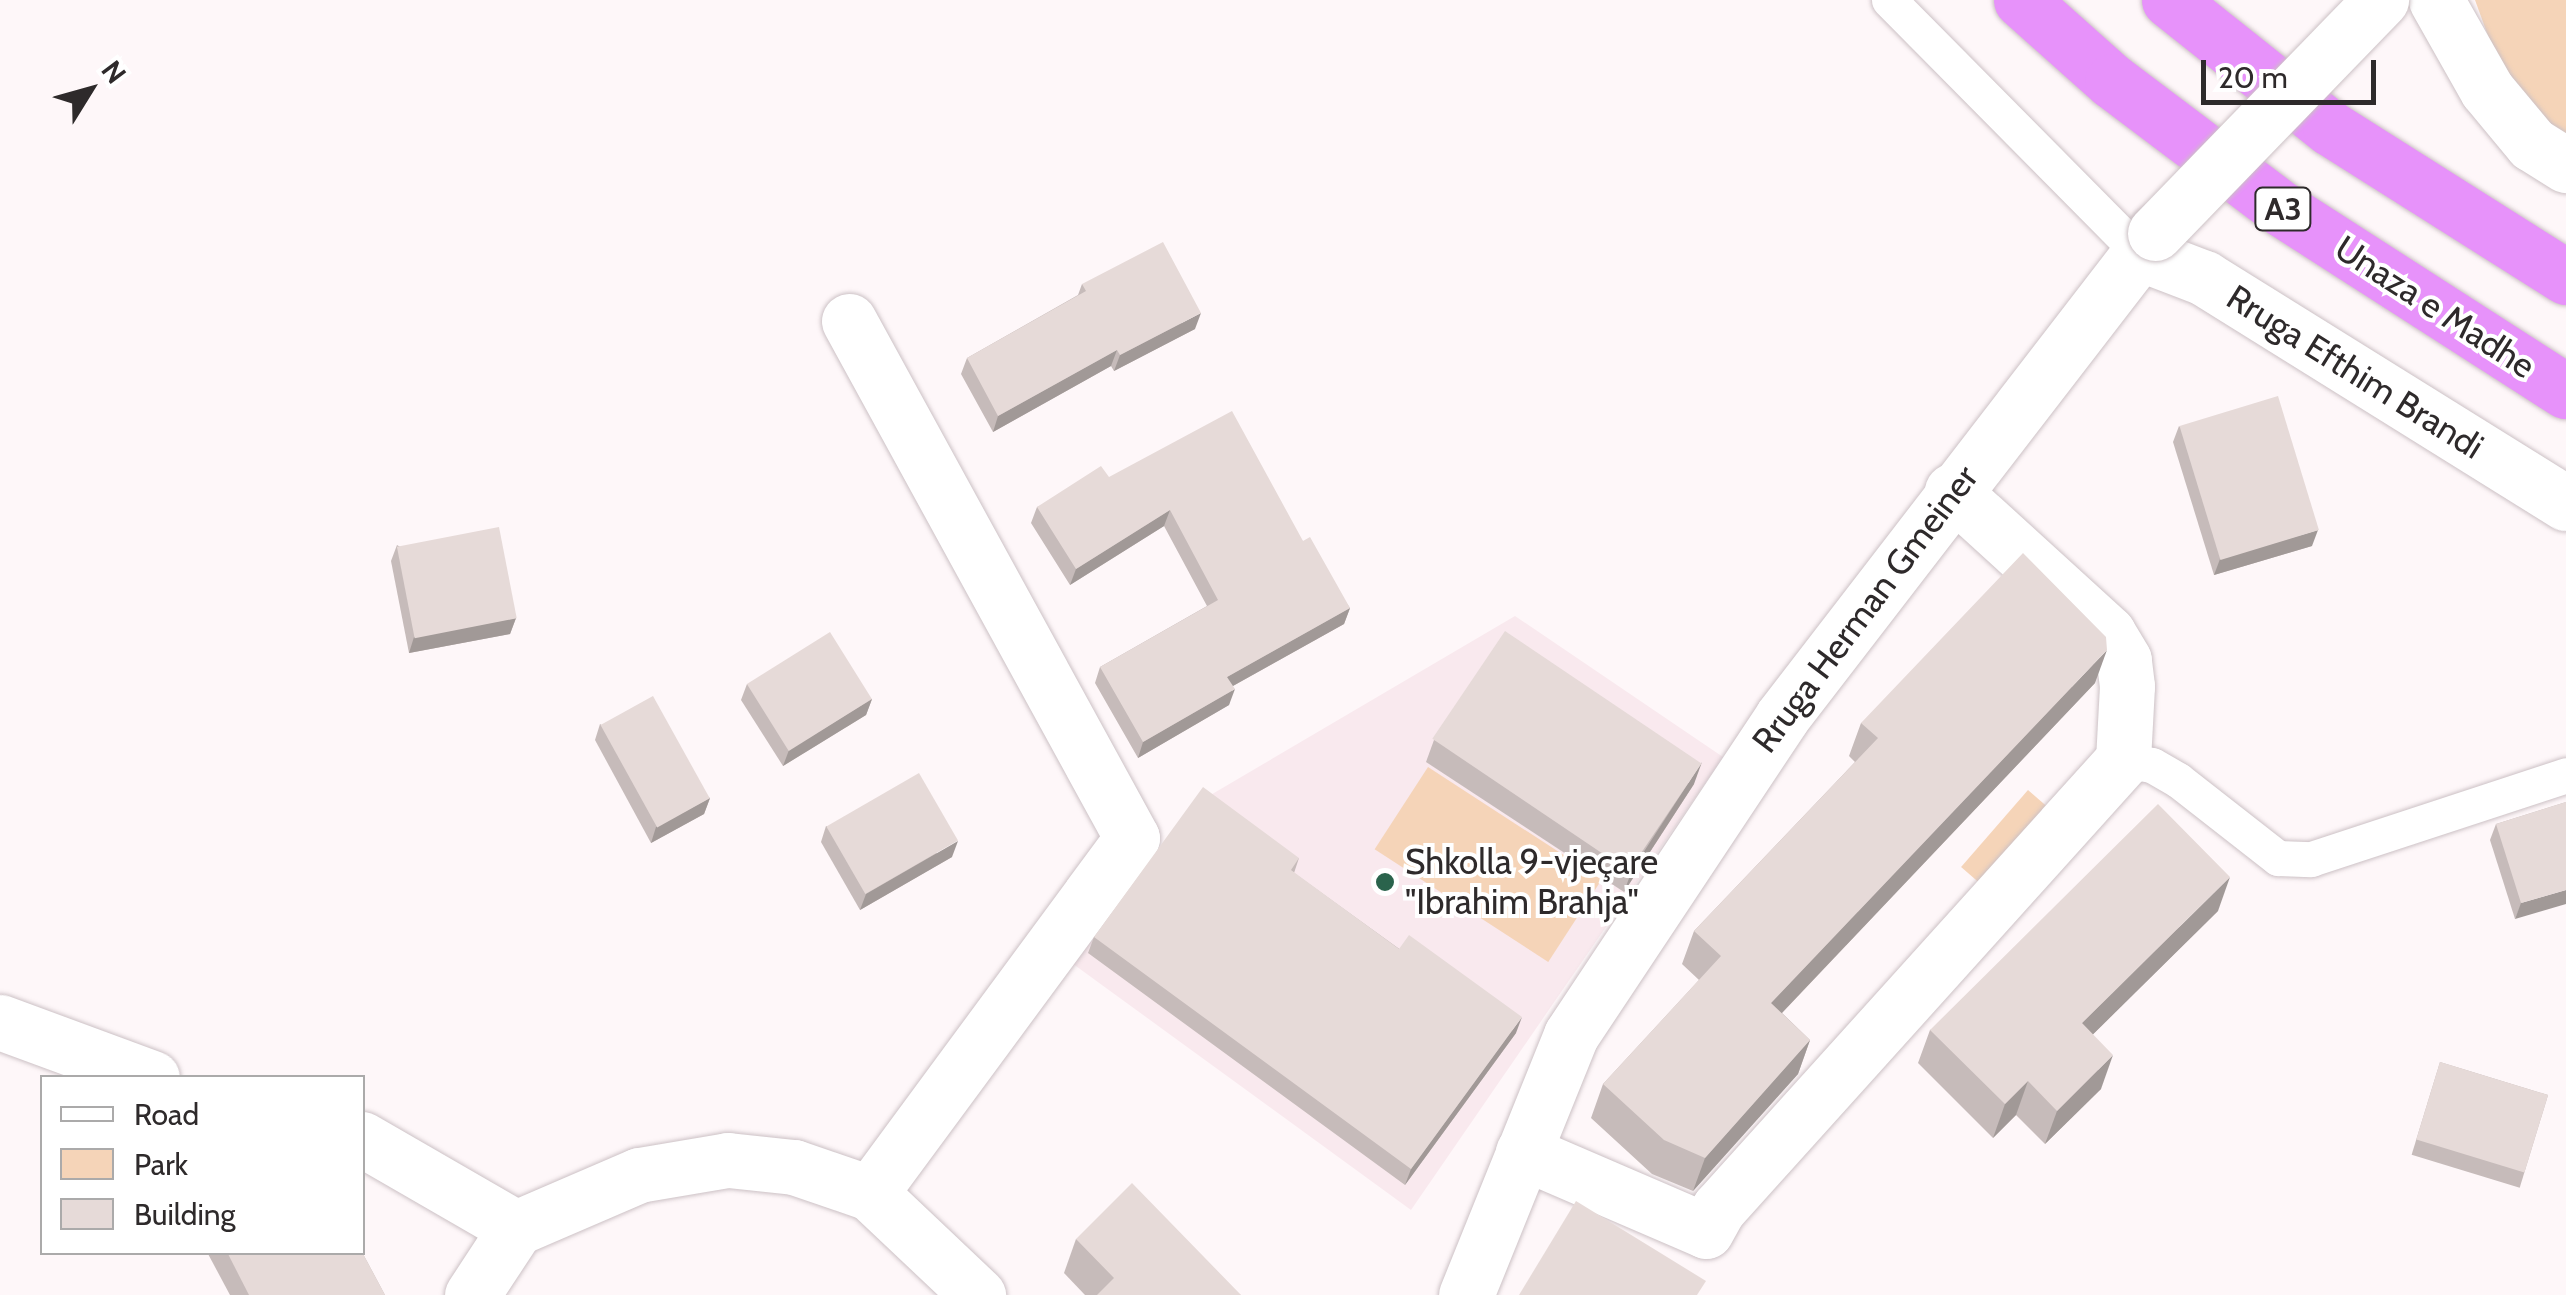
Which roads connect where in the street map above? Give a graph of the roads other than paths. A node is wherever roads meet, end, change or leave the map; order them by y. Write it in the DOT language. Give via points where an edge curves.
graph roads {
  1 [pos="1889,0"];
  2 [pos="2022,0"];
  3 [pos="2169,0"];
  4 [pos="2381,0"];
  5 [pos="2436,0"];
  6 [pos="2566,164"];
  7 [pos="2147,243"];
  8 [pos="2566,277"];
  9 [pos="848,321"];
  10 [pos="2566,390"];
  11 [pos="1952,491"];
  12 [pos="2566,503"];
  13 [pos="2122,760"];
  14 [pos="2566,775"];
  15 [pos="0,1022"];
  16 [pos="144,1075"];
  17 [pos="365,1141"];
  18 [pos="1523,1152"];
  19 [pos="870,1193"];
  20 [pos="516,1228"];
  21 [pos="472,1295"];
  22 [pos="978,1295"];
  23 [pos="1466,1295"];
  1 -- 7 [label="lane"];
  2 -- 10 [label="highway, Unaza e Madhe / A3" via="2112,81 2282,208"];
  3 -- 8 [label="highway" via="2330,128"];
  4 -- 7 [label="street, Rruga Herman Gmeiner, bridge"];
  5 -- 6 [label="street" via="2487,90 2532,144"];
  7 -- 11 [label="street, Rruga Herman Gmeiner"];
  7 -- 12 [label="street, Rruga Efthim Brandi"];
  9 -- 19 [label="street" via="1132,838"];
  11 -- 13 [label="street" via="2108,633 2126,673"];
  11 -- 18 [label="street, Rruga Herman Gmeiner" via="1782,716 1570,1035"];
  13 -- 14 [label="lane" via="2152,764 2252,843 2311,859"];
  13 -- 18 [label="street" via="1706,1230"];
  15 -- 16 [label="street"];
  17 -- 20 [label="street"];
  18 -- 23 [label="street, Rruga Herman Gmeiner"];
  19 -- 20 [label="street" via="794,1167 728,1160 639,1175"];
  19 -- 22 [label="street"];
  20 -- 21 [label="street"];
}
